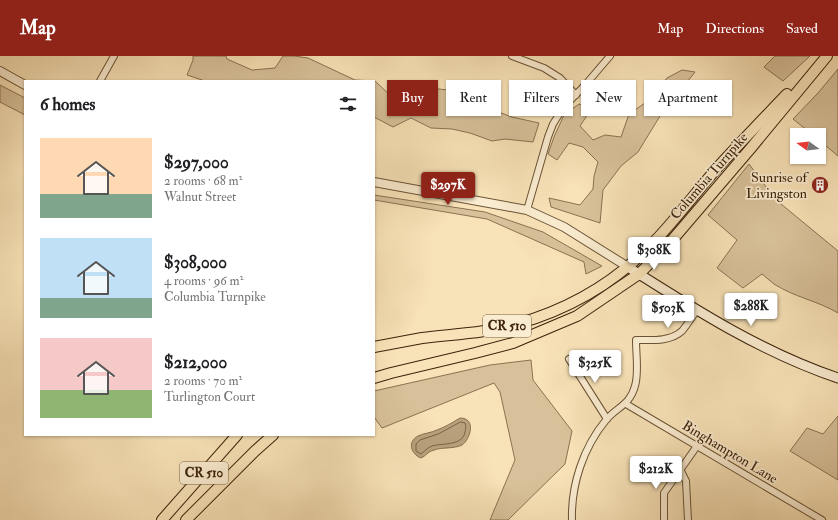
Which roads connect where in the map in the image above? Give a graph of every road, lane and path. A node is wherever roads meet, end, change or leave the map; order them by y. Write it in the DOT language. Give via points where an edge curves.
graph roads {
  1 [pos="114,56"];
  2 [pos="512,56"];
  3 [pos="610,56"];
  4 [pos="826,56"];
  5 [pos="0,71"];
  6 [pos="101,80"];
  7 [pos="24,84"];
  8 [pos="576,95"];
  9 [pos="375,182"];
  10 [pos="527,210"];
  11 [pos="628,267"];
  12 [pos="639,274"];
  13 [pos="697,310"];
  14 [pos="375,347"];
  15 [pos="569,359"];
  16 [pos="375,378"];
  17 [pos="838,378"];
  18 [pos="626,404"];
  19 [pos="607,419"];
  20 [pos="236,436"];
  21 [pos="272,436"];
  22 [pos="697,446"];
  23 [pos="681,471"];
  24 [pos="162,520"];
  25 [pos="186,520"];
  26 [pos="572,520"];
  27 [pos="664,520"];
  28 [pos="688,520"];
  29 [pos="822,520"];
  1 -- 6 [label="street"];
  2 -- 8 [label="street" via="544,68 560,78"];
  3 -- 8 [label="street"];
  4 -- 11 [label="main road, Columbia Turnpike / CR 510" via="718,167 648,248"];
  4 -- 12 [label="main road, Columbia Turnpike / CR 510" via="751,148"];
  5 -- 7 [label="street"];
  8 -- 10 [label="street" via="563,108 553,124"];
  9 -- 10 [label="street"];
  10 -- 11 [label="street" via="564,227"];
  11 -- 12 [label="main road"];
  11 -- 14 [label="main road, Columbia Turnpike / CR 510" via="581,298 552,312 517,324"];
  12 -- 13 [label="main road"];
  12 -- 16 [label="main road, Columbia Turnpike / CR 510" via="577,316 513,343"];
  13 -- 17 [label="main road" via="798,363"];
  13 -- 18 [label="street" via="676,336 636,340 636,385"];
  15 -- 19 [label="street"];
  18 -- 19 [label="street"];
  18 -- 22 [label="street, Binghampton Lane"];
  19 -- 26 [label="street" via="590,445 579,470 574,488"];
  20 -- 24 [label="main road, CR 510"];
  21 -- 25 [label="main road, CR 510"];
  22 -- 23 [label="street"];
  22 -- 29 [label="street, Binghampton Lane"];
  23 -- 27 [label="street" via="664,493"];
  23 -- 28 [label="street" via="686,480"];
}
